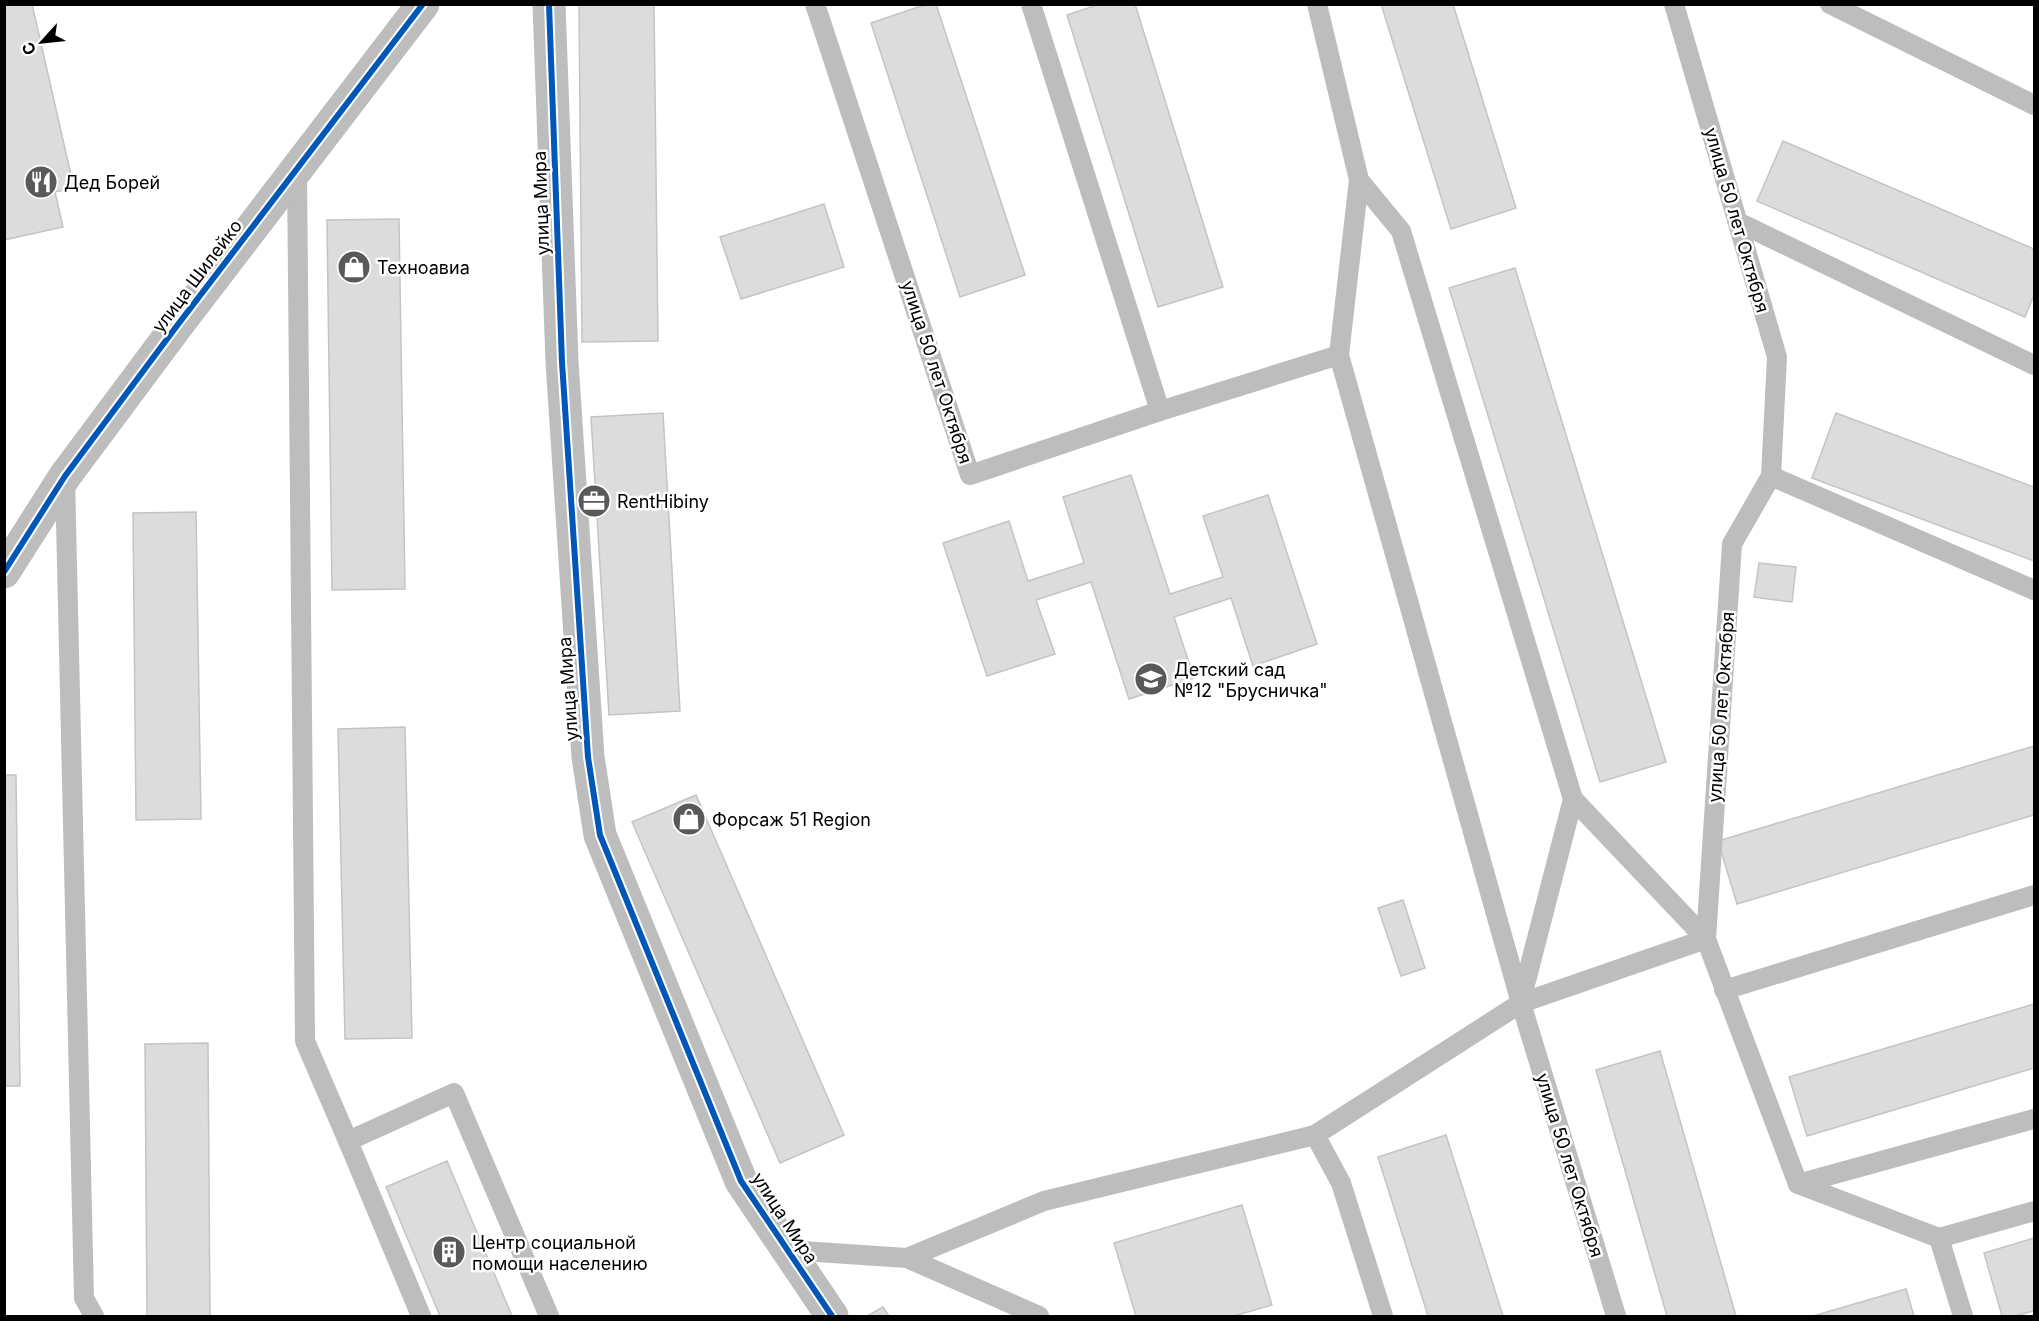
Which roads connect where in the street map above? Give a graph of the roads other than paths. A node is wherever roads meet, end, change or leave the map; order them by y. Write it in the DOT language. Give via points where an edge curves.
graph roads {
  1 [pos="423,4"];
  2 [pos="549,4"];
  3 [pos="815,4"];
  4 [pos="1031,4"];
  5 [pos="1317,4"];
  6 [pos="1674,4"];
  7 [pos="1830,4"];
  8 [pos="2034,105"];
  9 [pos="297,170"];
  10 [pos="1359,180"];
  11 [pos="1738,222"];
  12 [pos="1339,355"];
  13 [pos="2034,365"];
  14 [pos="1160,411"];
  15 [pos="65,476"];
  16 [pos="1771,476"];
  17 [pos="4,572"];
  18 [pos="2034,590"];
  19 [pos="1573,799"];
  20 [pos="2034,895"];
  21 [pos="1706,939"];
  22 [pos="1724,990"];
  23 [pos="1521,1003"];
  24 [pos="2034,1119"];
  25 [pos="1315,1135"];
  26 [pos="348,1142"];
  27 [pos="1798,1184"];
  28 [pos="2034,1211"];
  29 [pos="1939,1238"];
  30 [pos="787,1250"];
  31 [pos="907,1258"];
  32 [pos="94,1317"];
  33 [pos="421,1317"];
  34 [pos="549,1317"];
  35 [pos="832,1317"];
  36 [pos="1039,1317"];
  37 [pos="1383,1317"];
  38 [pos="1616,1317"];
  39 [pos="1963,1317"];
  1 -- 9 [label="street, улица Шилейко"];
  2 -- 30 [label="street, улица Мира" via="562,362 588,757 600,835 741,1181"];
  3 -- 14 [label="lane, улица 50 лет Октября" via="970,474"];
  4 -- 14 [label="lane"];
  5 -- 10 [label="lane, улица 50 лет Октября"];
  6 -- 11 [label="lane, улица 50 лет Октября"];
  7 -- 8 [label="lane"];
  9 -- 15 [label="street, улица Шилейко"];
  9 -- 26 [label="lane" via="305,1041"];
  10 -- 12 [label="lane, улица 50 лет Октября"];
  10 -- 19 [label="lane" via="1401,231"];
  11 -- 13 [label="lane"];
  11 -- 16 [label="lane, улица 50 лет Октября" via="1778,357"];
  12 -- 14 [label="lane, улица 50 лет Октября"];
  12 -- 23 [label="lane, улица 50 лет Октября"];
  15 -- 17 [label="street, улица Шилейко"];
  15 -- 32 [label="lane" via="84,1298"];
  16 -- 18 [label="lane"];
  16 -- 21 [label="lane, улица 50 лет Октября" via="1732,544"];
  19 -- 21 [label="lane"];
  19 -- 23 [label="lane"];
  20 -- 22 [label="lane"];
  21 -- 22 [label="lane, улица 50 лет Октября"];
  21 -- 23 [label="lane"];
  22 -- 27 [label="lane, улица 50 лет Октября"];
  23 -- 25 [label="lane"];
  23 -- 38 [label="lane, улица 50 лет Октября"];
  24 -- 27 [label="lane"];
  25 -- 31 [label="lane" via="1044,1201"];
  25 -- 37 [label="lane" via="1341,1183"];
  26 -- 33 [label="lane"];
  26 -- 34 [label="lane" via="454,1093"];
  27 -- 29 [label="lane"];
  28 -- 29 [label="lane"];
  29 -- 39 [label="lane"];
  30 -- 31 [label="lane"];
  30 -- 35 [label="street, улица Мира"];
  31 -- 36 [label="lane"];
}
